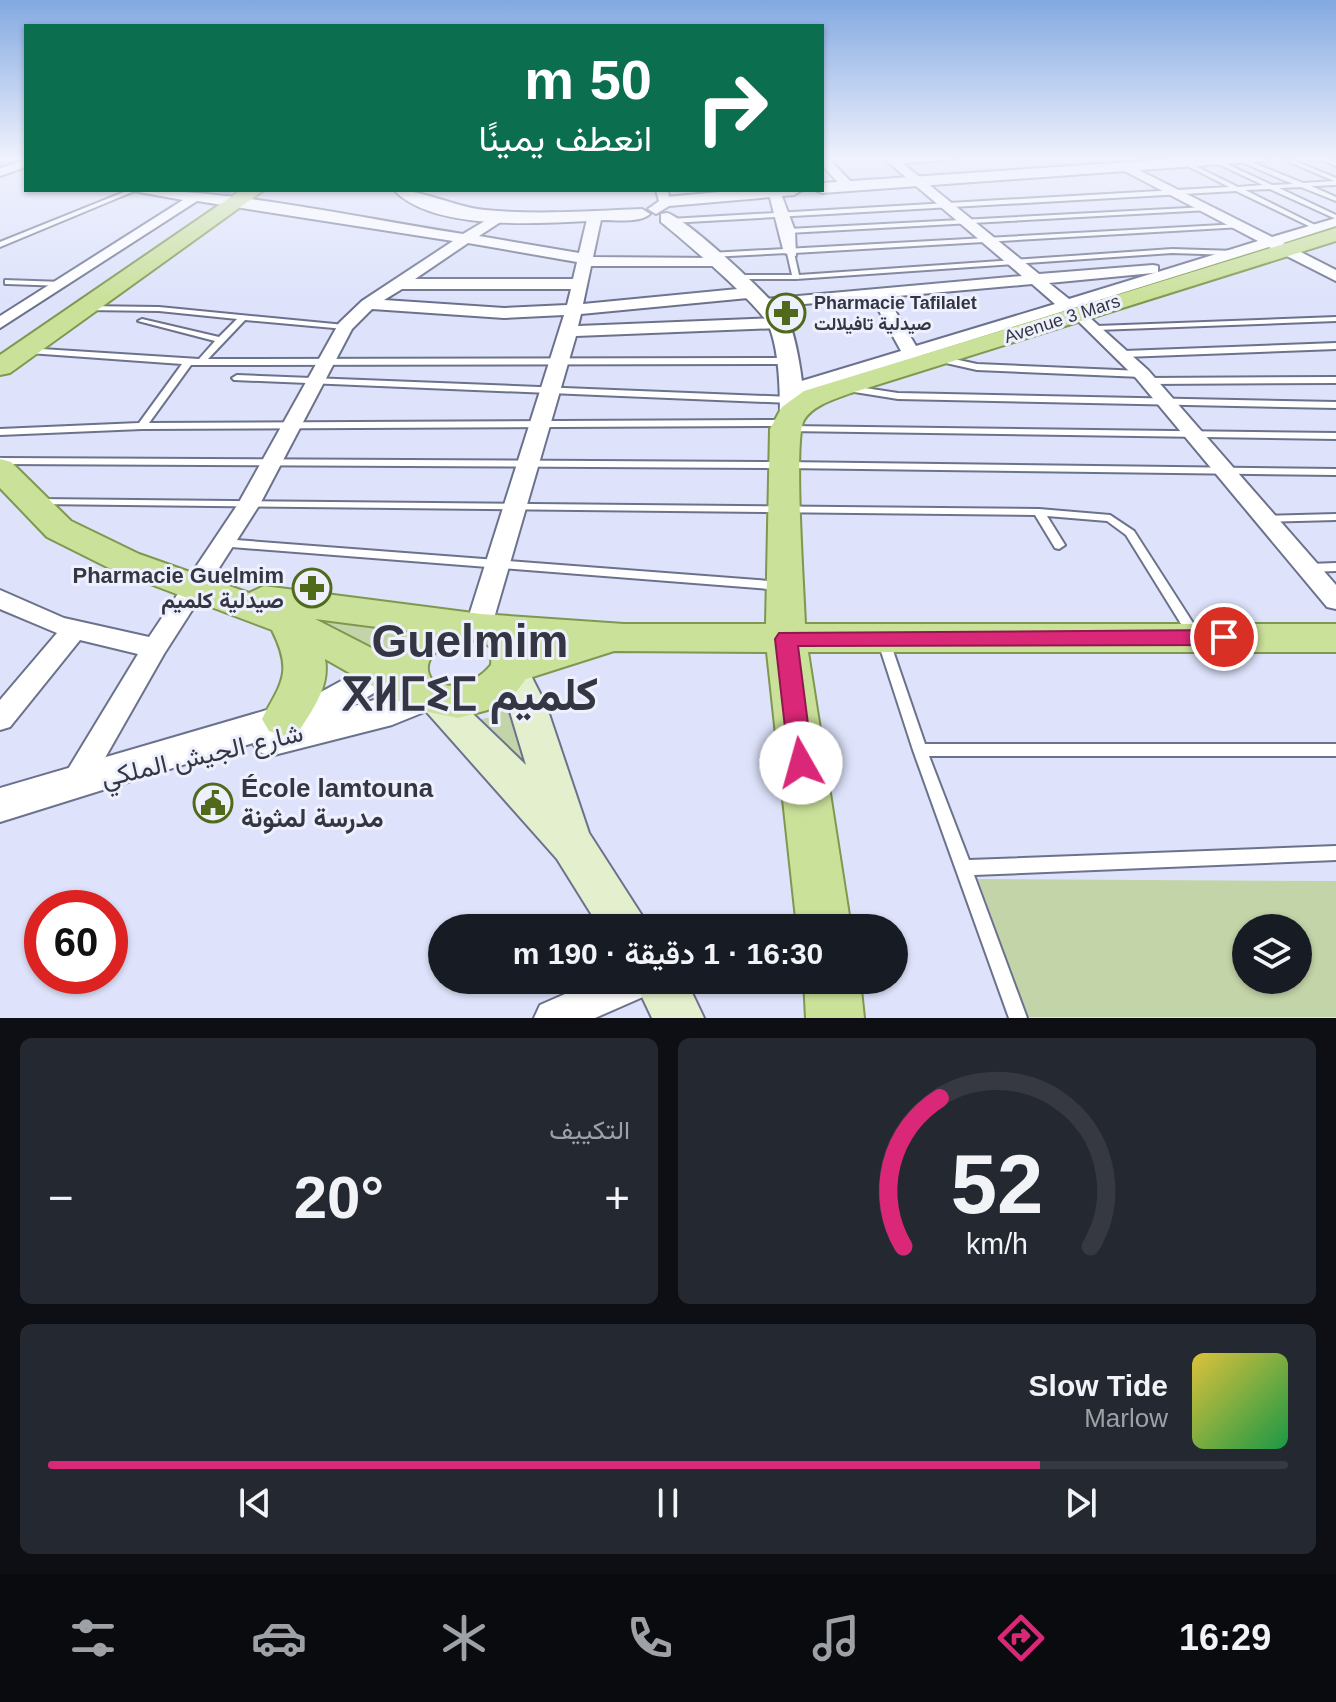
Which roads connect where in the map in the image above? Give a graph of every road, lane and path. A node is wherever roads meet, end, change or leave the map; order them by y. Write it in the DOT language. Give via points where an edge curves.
graph roads {
  1 [pos="99,205"];
  2 [pos="174,205"];
  3 [pos="231,205"];
  4 [pos="304,205"];
  5 [pos="431,205"];
  6 [pos="688,205"];
  7 [pos="779,205"];
  8 [pos="946,205"];
  9 [pos="955,205"];
  10 [pos="1198,205"];
  11 [pos="1268,205"];
  12 [pos="1304,205"];
  13 [pos="660,209"];
  14 [pos="1207,209"];
  15 [pos="783,214"];
  16 [pos="595,215"];
  17 [pos="500,216"];
  18 [pos="1336,219"];
  19 [pos="967,222"];
  20 [pos="1240,226"];
  21 [pos="788,231"];
  22 [pos="1326,231"];
  23 [pos="468,238"];
  24 [pos="989,242"];
  25 [pos="0,245"];
  26 [pos="1279,245"];
  27 [pos="791,253"];
  28 [pos="1233,253"];
  29 [pos="713,258"];
  30 [pos="584,261"];
  31 [pos="1014,261"];
  32 [pos="1177,270"];
  33 [pos="1336,276"];
  34 [pos="732,277"];
  35 [pos="796,277"];
  36 [pos="1035,278"];
  37 [pos="8,282"];
  38 [pos="63,284"];
  39 [pos="402,284"];
  40 [pos="579,284"];
  41 [pos="878,294"];
  42 [pos="754,298"];
  43 [pos="368,304"];
  44 [pos="80,308"];
  45 [pos="159,309"];
  46 [pos="574,310"];
  47 [pos="1080,315"];
  48 [pos="241,319"];
  49 [pos="1336,319"];
  50 [pos="0,323"];
  51 [pos="779,323"];
  52 [pos="345,327"];
  53 [pos="569,331"];
  54 [pos="220,340"];
  55 [pos="1336,346"];
  56 [pos="21,350"];
  57 [pos="1124,354"];
  58 [pos="924,358"];
  59 [pos="558,360"];
  60 [pos="328,361"];
  61 [pos="785,361"];
  62 [pos="188,362"];
  63 [pos="201,362"];
  64 [pos="0,367"];
  65 [pos="1145,377"];
  66 [pos="237,378"];
  67 [pos="317,380"];
  68 [pos="1336,380"];
  69 [pos="841,387"];
  70 [pos="551,389"];
  71 [pos="1166,402"];
  72 [pos="1336,405"];
  73 [pos="789,411"];
  74 [pos="541,422"];
  75 [pos="294,424"];
  76 [pos="142,426"];
  77 [pos="0,432"];
  78 [pos="1193,433"];
  79 [pos="1336,436"];
  80 [pos="0,461"];
  81 [pos="273,462"];
  82 [pos="527,463"];
  83 [pos="784,465"];
  84 [pos="0,469"];
  85 [pos="1228,472"];
  86 [pos="1336,472"];
  87 [pos="29,502"];
  88 [pos="249,504"];
  89 [pos="515,507"];
  90 [pos="786,511"];
  91 [pos="1039,512"];
  92 [pos="1336,517"];
  93 [pos="1265,519"];
  94 [pos="223,543"];
  95 [pos="1059,545"];
  96 [pos="499,564"];
  97 [pos="1336,567"];
  98 [pos="1308,568"];
  99 [pos="787,587"];
  100 [pos="202,588"];
  101 [pos="1336,601"];
  102 [pos="2,603"];
  103 [pos="287,621"];
  104 [pos="477,625"];
  105 [pos="75,629"];
  106 [pos="1196,637"];
  107 [pos="624,638"];
  108 [pos="1336,638"];
  109 [pos="786,639"];
  110 [pos="883,639"];
  111 [pos="155,648"];
  112 [pos="512,670"];
  113 [pos="415,691"];
  114 [pos="0,719"];
  115 [pos="284,719"];
  116 [pos="920,750"];
  117 [pos="1336,750"];
  118 [pos="82,782"];
  119 [pos="0,805"];
  120 [pos="572,845"];
  121 [pos="1336,853"];
  122 [pos="964,868"];
  123 [pos="617,914"];
  124 [pos="822,914"];
  125 [pos="613,994"];
  126 [pos="666,994"];
  127 [pos="576,1014"];
  128 [pos="679,1018"];
  129 [pos="1018,1018"];
  1 -- 25 [label="lane"];
  2 -- 38 [label="street"];
  3 -- 44 [label="main road"];
  4 -- 23 [label="street"];
  5 -- 17 [label="street"];
  6 -- 13 [label="street"];
  7 -- 15 [label="street"];
  8 -- 9 [label="lane"];
  8 -- 15 [label="lane"];
  8 -- 19 [label="street"];
  10 -- 14 [label="street"];
  11 -- 22 [label="lane"];
  12 -- 18 [label="lane"];
  13 -- 15 [label="lane"];
  13 -- 16 [label="street"];
  13 -- 29 [label="street"];
  14 -- 19 [label="lane"];
  14 -- 20 [label="street"];
  15 -- 21 [label="street"];
  16 -- 17 [label="street"];
  16 -- 30 [label="street"];
  17 -- 23 [label="street"];
  18 -- 22 [label="street"];
  19 -- 21 [label="lane"];
  19 -- 24 [label="street"];
  20 -- 24 [label="lane"];
  20 -- 26 [label="street"];
  21 -- 27 [label="street"];
  22 -- 26 [label="main road, Avenue 3 Mars"];
  23 -- 30 [label="street"];
  23 -- 39 [label="street"];
  24 -- 27 [label="lane"];
  24 -- 31 [label="street"];
  26 -- 28 [label="street"];
  26 -- 33 [label="street"];
  26 -- 47 [label="main road, Avenue 3 Mars"];
  27 -- 29 [label="lane"];
  27 -- 35 [label="lane"];
  28 -- 31 [label="lane"];
  28 -- 32 [label="street"];
  29 -- 30 [label="street"];
  29 -- 34 [label="street"];
  30 -- 40 [label="street"];
  31 -- 35 [label="lane"];
  31 -- 36 [label="street"];
  32 -- 36 [label="street"];
  32 -- 47 [label="street"];
  34 -- 35 [label="lane"];
  34 -- 42 [label="street"];
  36 -- 41 [label="street"];
  36 -- 47 [label="street"];
  37 -- 38 [label="lane"];
  38 -- 50 [label="street"];
  39 -- 40 [label="street"];
  39 -- 43 [label="street"];
  40 -- 46 [label="street"];
  41 -- 42 [label="street"];
  41 -- 58 [label="street"];
  42 -- 46 [label="street"];
  42 -- 51 [label="street"];
  43 -- 46 [label="street" via="481,313"];
  43 -- 52 [label="street"];
  44 -- 45 [label="lane"];
  44 -- 56 [label="main road"];
  45 -- 48 [label="lane"];
  45 -- 54 [label="lane" via="143,322"];
  46 -- 53 [label="street"];
  47 -- 49 [label="lane"];
  47 -- 57 [label="street"];
  47 -- 58 [label="main road, Avenue 3 Mars" via="984,337"];
  48 -- 52 [label="lane"];
  48 -- 54 [label="lane"];
  51 -- 53 [label="street"];
  51 -- 61 [label="street"];
  52 -- 60 [label="street"];
  53 -- 59 [label="street"];
  54 -- 63 [label="lane"];
  55 -- 57 [label="lane"];
  56 -- 62 [label="lane"];
  56 -- 64 [label="main road"];
  57 -- 65 [label="street"];
  58 -- 65 [label="lane" via="984,368"];
  58 -- 69 [label="main road, Avenue 3 Mars"];
  58 -- 73 [label="street"];
  59 -- 60 [label="lane"];
  59 -- 61 [label="lane"];
  59 -- 70 [label="street"];
  60 -- 63 [label="lane"];
  60 -- 67 [label="street"];
  61 -- 73 [label="street"];
  62 -- 63 [label="lane"];
  62 -- 76 [label="lane"];
  65 -- 68 [label="lane"];
  65 -- 71 [label="street"];
  66 -- 67 [label="lane"];
  67 -- 70 [label="lane"];
  67 -- 75 [label="street"];
  69 -- 71 [label="lane" via="898,396"];
  69 -- 73 [label="main road, Avenue 3 Mars"];
  70 -- 73 [label="lane"];
  70 -- 74 [label="street"];
  71 -- 72 [label="lane"];
  71 -- 78 [label="street"];
  73 -- 74 [label="lane"];
  73 -- 78 [label="lane"];
  73 -- 83 [label="main road"];
  74 -- 75 [label="lane"];
  74 -- 82 [label="street"];
  75 -- 76 [label="lane"];
  75 -- 81 [label="street"];
  76 -- 77 [label="lane"];
  78 -- 79 [label="lane"];
  78 -- 85 [label="street"];
  80 -- 81 [label="lane"];
  81 -- 82 [label="lane"];
  81 -- 88 [label="street"];
  82 -- 83 [label="lane"];
  82 -- 89 [label="street"];
  83 -- 85 [label="lane"];
  83 -- 90 [label="main road"];
  84 -- 87 [label="main road"];
  85 -- 86 [label="lane"];
  85 -- 93 [label="street"];
  87 -- 88 [label="lane"];
  87 -- 100 [label="main road" via="59,529 126,562"];
  88 -- 89 [label="lane"];
  88 -- 94 [label="street"];
  89 -- 90 [label="lane"];
  89 -- 96 [label="street"];
  90 -- 91 [label="lane"];
  90 -- 99 [label="main road"];
  91 -- 95 [label="lane"];
  91 -- 106 [label="lane" via="1100,516 1122,524"];
  92 -- 93 [label="lane"];
  93 -- 98 [label="street"];
  94 -- 96 [label="lane"];
  94 -- 100 [label="street"];
  96 -- 99 [label="lane"];
  96 -- 104 [label="street"];
  97 -- 98 [label="lane"];
  98 -- 101 [label="street"];
  99 -- 109 [label="main road"];
  100 -- 103 [label="main road"];
  100 -- 104 [label="main road" via="305,607"];
  100 -- 111 [label="street"];
  102 -- 105 [label="street"];
  103 -- 113 [label="main road"];
  103 -- 115 [label="main road" via="308,673"];
  104 -- 107 [label="main road"];
  104 -- 112 [label="main road" via="511,642 516,658"];
  104 -- 113 [label="main road" via="438,632 416,647 407,666"];
  105 -- 111 [label="street"];
  105 -- 114 [label="street"];
  106 -- 108 [label="main road"];
  106 -- 110 [label="main road"];
  107 -- 109 [label="main road"];
  107 -- 112 [label="main road"];
  109 -- 110 [label="main road"];
  109 -- 124 [label="main road"];
  110 -- 116 [label="lane"];
  111 -- 118 [label="street"];
  112 -- 113 [label="main road" via="498,687 471,700"];
  112 -- 120 [label="main road"];
  113 -- 115 [label="street, شارع الجيش الملكي" via="333,701"];
  113 -- 118 [label="street, شارع الجيش الملكي" via="392,711"];
  113 -- 120 [label="main road" via="514,779"];
  115 -- 118 [label="street, شارع الجيش الملكي"];
  116 -- 117 [label="lane"];
  116 -- 122 [label="lane"];
  118 -- 119 [label="street"];
  120 -- 123 [label="main road"];
  121 -- 122 [label="lane"];
  122 -- 129 [label="lane"];
  125 -- 127 [label="street"];
  126 -- 128 [label="main road"];
}
